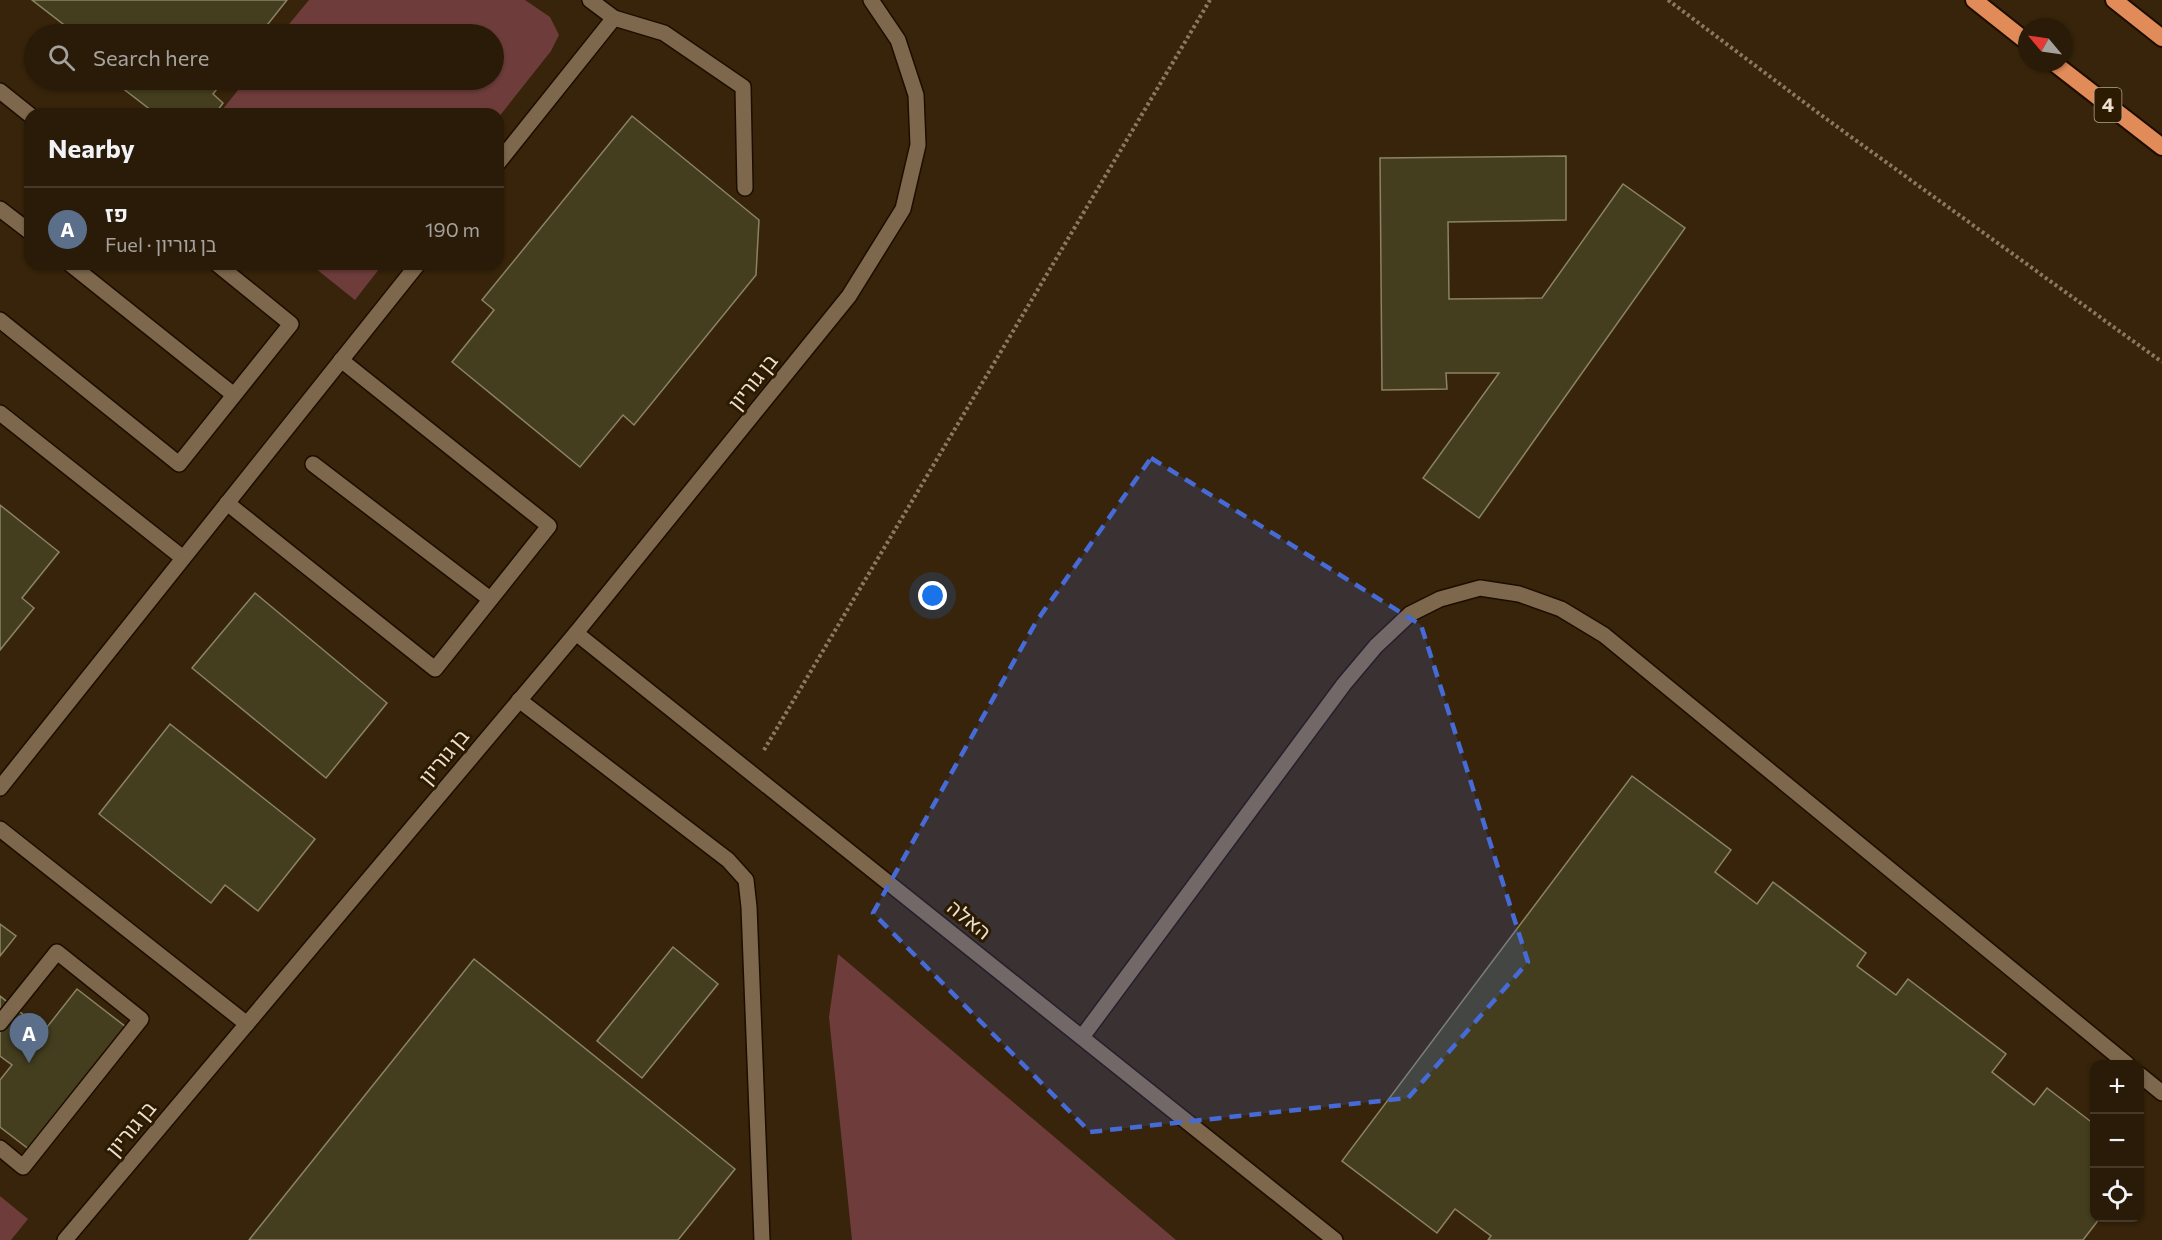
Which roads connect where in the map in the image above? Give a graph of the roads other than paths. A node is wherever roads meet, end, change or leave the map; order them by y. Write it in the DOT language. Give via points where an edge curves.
graph roads {
  1 [pos="590,0"];
  2 [pos="871,0"];
  3 [pos="1974,0"];
  4 [pos="2114,0"];
  5 [pos="614,18"];
  6 [pos="2018,35"];
  7 [pos="2162,38"];
  8 [pos="2066,72"];
  9 [pos="0,91"];
  10 [pos="24,110"];
  11 [pos="2162,147"];
  12 [pos="504,156"];
  13 [pos="745,188"];
  14 [pos="0,208"];
  15 [pos="24,227"];
  16 [pos="78,270"];
  17 [pos="224,270"];
  18 [pos="413,270"];
  19 [pos="0,320"];
  20 [pos="341,360"];
  21 [pos="234,395"];
  22 [pos="0,413"];
  23 [pos="313,464"];
  24 [pos="227,503"];
  25 [pos="183,558"];
  26 [pos="490,599"];
  27 [pos="576,633"];
  28 [pos="519,700"];
  29 [pos="0,788"];
  30 [pos="0,829"];
  31 [pos="0,1023"];
  32 [pos="247,1024"];
  33 [pos="1082,1038"];
  34 [pos="2121,1060"];
  35 [pos="2144,1079"];
  36 [pos="2162,1094"];
  37 [pos="0,1148"];
  38 [pos="65,1240"];
  39 [pos="762,1240"];
  40 [pos="1335,1240"];
  1 -- 5 [label="street"];
  2 -- 27 [label="street, בן גוריון" via="898,40 916,95 918,145 903,209 849,296"];
  3 -- 6 [label="highway"];
  4 -- 7 [label="highway"];
  5 -- 12 [label="street"];
  5 -- 13 [label="street" via="664,33 743,87"];
  8 -- 11 [label="highway, 4"];
  9 -- 10 [label="street"];
  14 -- 15 [label="street"];
  16 -- 21 [label="street"];
  17 -- 21 [label="street" via="291,324"];
  18 -- 20 [label="street"];
  19 -- 21 [label="street" via="179,464"];
  20 -- 24 [label="street"];
  20 -- 26 [label="street" via="549,526"];
  22 -- 25 [label="street"];
  23 -- 26 [label="street"];
  24 -- 25 [label="street"];
  24 -- 26 [label="street" via="435,669"];
  25 -- 29 [label="street"];
  27 -- 28 [label="street, בן גוריון"];
  27 -- 33 [label="street, האלה"];
  28 -- 32 [label="street, בן גוריון"];
  28 -- 39 [label="street" via="728,860 746,880"];
  30 -- 32 [label="street"];
  31 -- 37 [label="street" via="57,952 141,1019 23,1167"];
  32 -- 38 [label="street, בן גוריון"];
  33 -- 34 [label="street" via="1376,646 1410,614 1440,599 1480,588 1519,594 1561,609 1604,635"];
  33 -- 40 [label="street, האלה"];
  35 -- 36 [label="street"];
}
